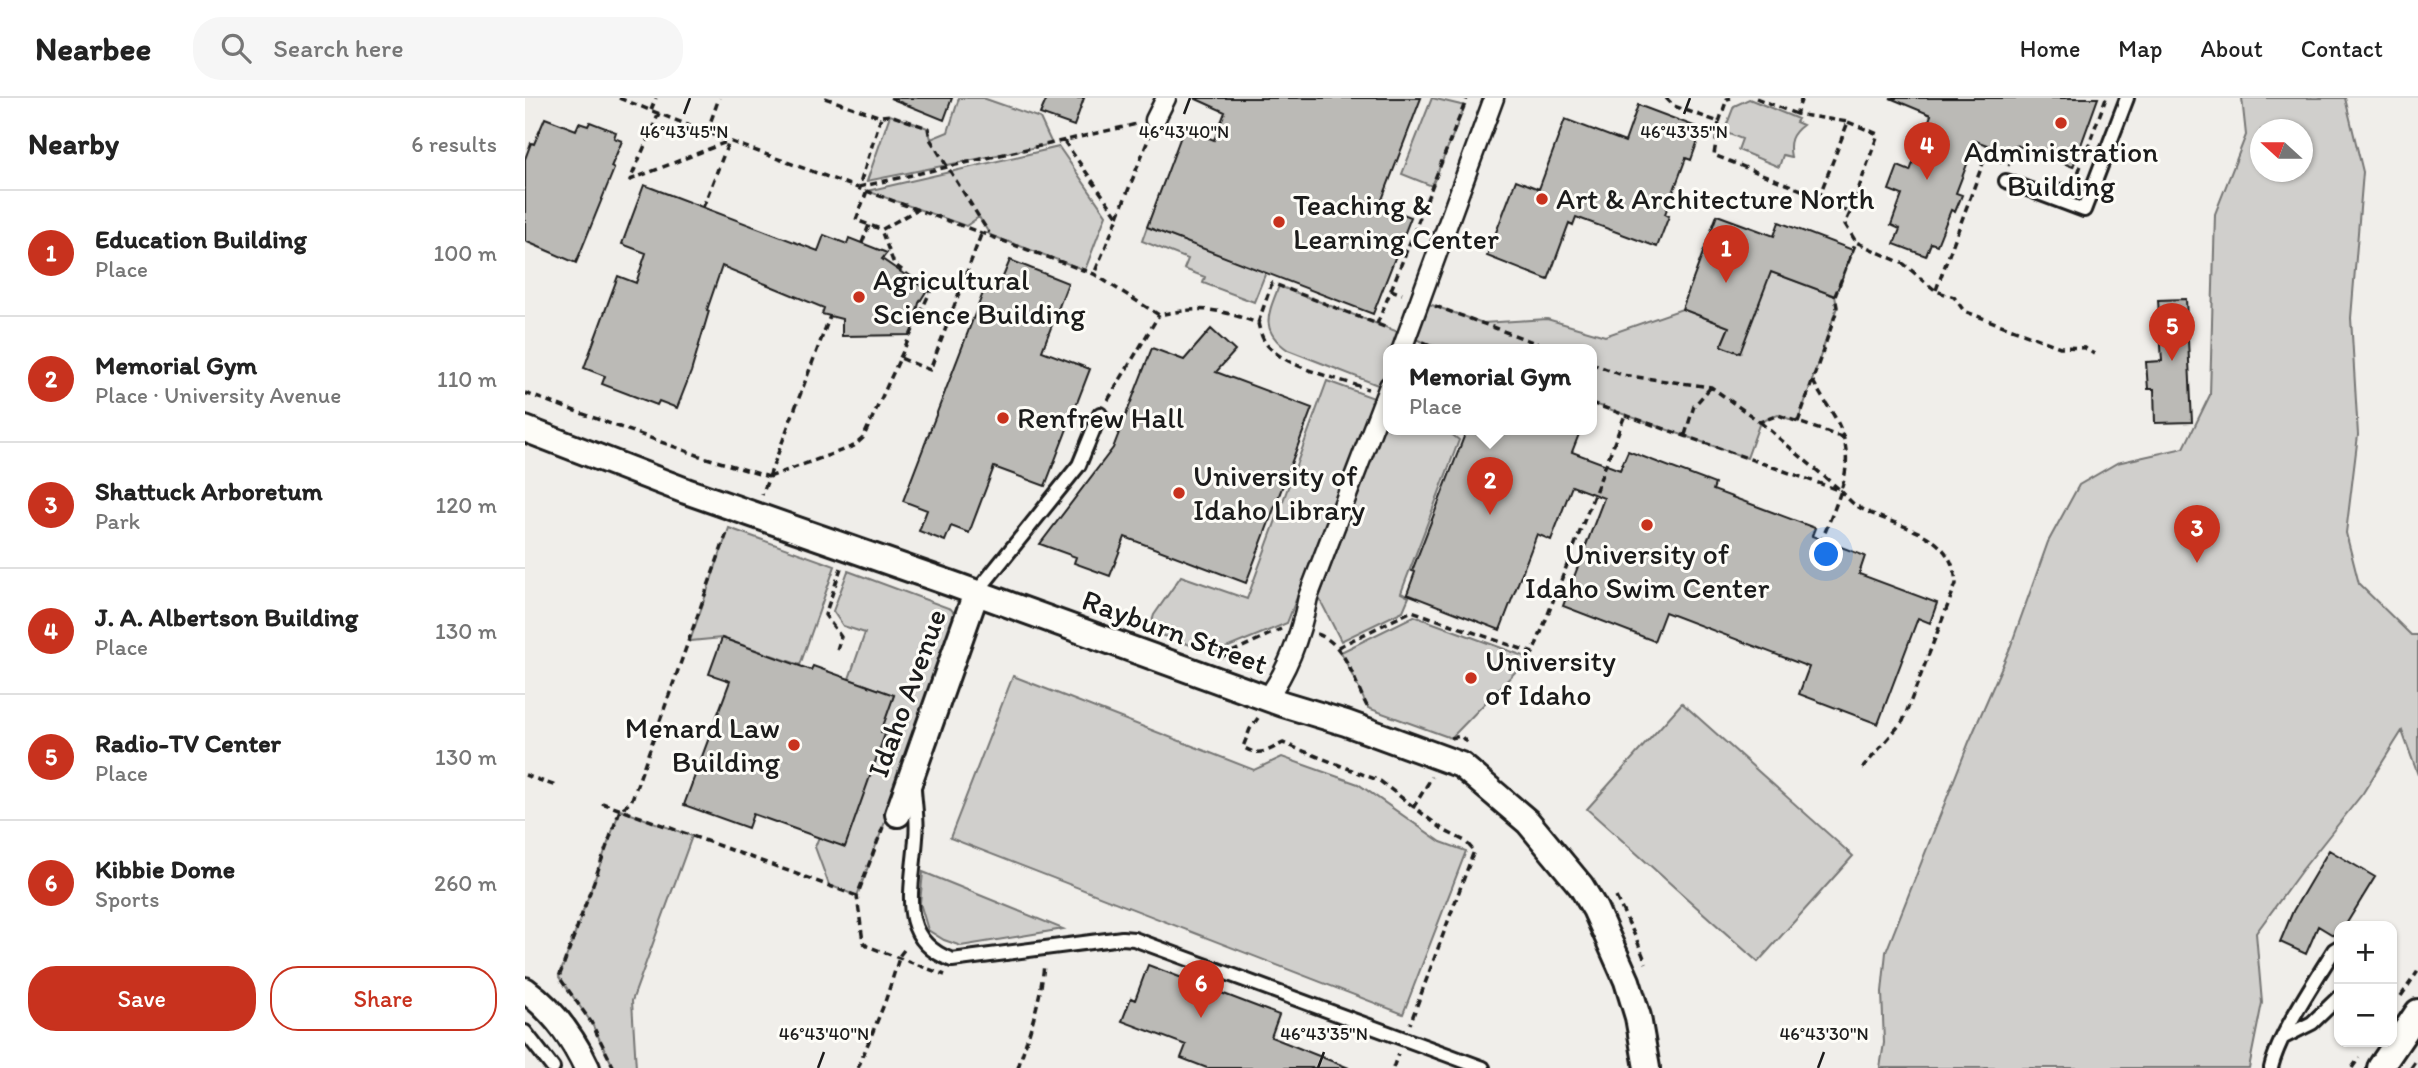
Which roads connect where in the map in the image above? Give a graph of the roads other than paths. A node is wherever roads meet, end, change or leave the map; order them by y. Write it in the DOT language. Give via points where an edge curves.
graph roads {
  1 [pos="1166,98"];
  2 [pos="1494,98"];
  3 [pos="2127,98"];
  4 [pos="1155,120"];
  5 [pos="2006,181"];
  6 [pos="1408,341"];
  7 [pos="1383,401"];
  8 [pos="1100,414"];
  9 [pos="525,429"];
  10 [pos="976,593"];
  11 [pos="1267,698"];
  12 [pos="913,771"];
  13 [pos="898,814"];
  14 [pos="2334,950"];
  15 [pos="525,990"];
  16 [pos="2334,1002"];
  17 [pos="2408,1006"];
  18 [pos="525,1032"];
  19 [pos="2284,1037"];
  20 [pos="553,1068"];
  21 [pos="587,1068"];
  22 [pos="1483,1068"];
  23 [pos="1647,1068"];
  24 [pos="2271,1068"];
  25 [pos="2380,1068"];
  1 -- 4 [label="street"];
  2 -- 6 [label="street"];
  3 -- 5 [label="lane" via="2084,210"];
  7 -- 11 [label="street" via="1308,597 1302,628 1280,681"];
  8 -- 10 [label="lane" via="1079,465"];
  9 -- 10 [label="street, Rayburn Street"];
  10 -- 11 [label="street, Rayburn Street"];
  10 -- 12 [label="street, Idaho Avenue"];
  11 -- 23 [label="street, Rayburn Street" via="1461,765 1528,822 1595,909 1638,1017"];
  12 -- 13 [label="street, Idaho Avenue"];
  12 -- 22 [label="lane" via="917,834 911,910 916,933 937,955 953,960 1134,939"];
  14 -- 19 [label="lane"];
  15 -- 21 [label="street" via="545,1004 576,1044"];
  16 -- 19 [label="lane" via="2312,1023"];
  17 -- 25 [label="street"];
  18 -- 20 [label="lane"];
  19 -- 24 [label="lane"];
}
